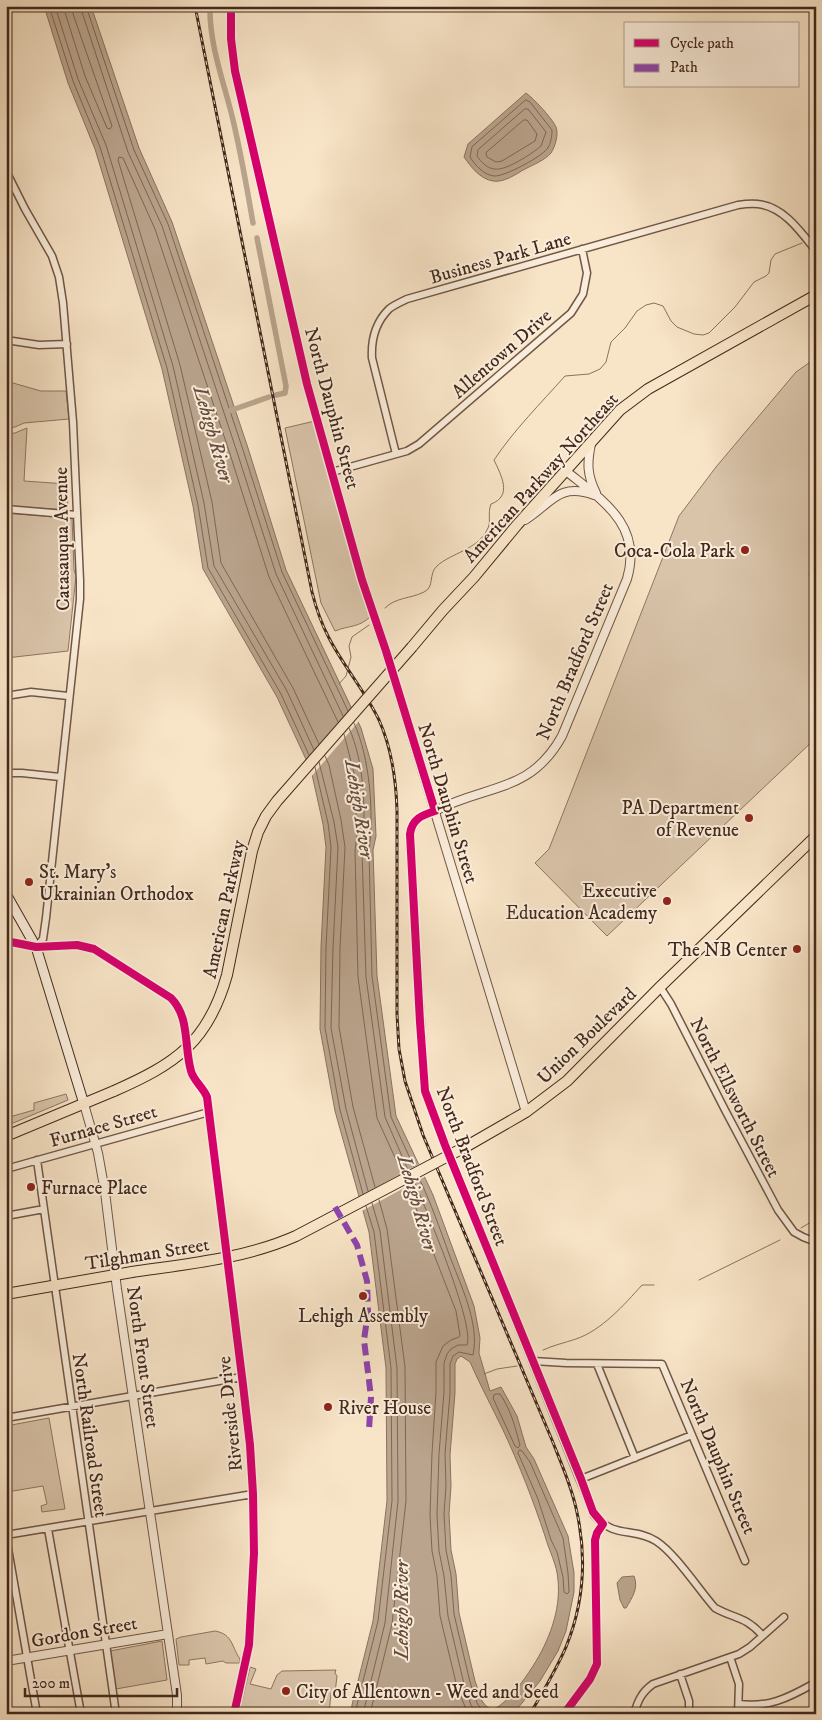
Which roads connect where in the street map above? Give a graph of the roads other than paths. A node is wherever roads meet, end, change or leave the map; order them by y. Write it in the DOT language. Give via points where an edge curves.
graph roads {
  1 [pos="231,6"];
  2 [pos="6,171"];
  3 [pos="582,249"];
  4 [pos="816,251"];
  5 [pos="816,295"];
  6 [pos="6,340"];
  7 [pos="67,344"];
  8 [pos="591,442"];
  9 [pos="396,454"];
  10 [pos="566,471"];
  11 [pos="332,472"];
  12 [pos="598,497"];
  13 [pos="6,509"];
  14 [pos="77,515"];
  15 [pos="517,525"];
  16 [pos="816,562"];
  17 [pos="815,575"];
  18 [pos="412,647"];
  19 [pos="6,696"];
  20 [pos="68,696"];
  21 [pos="6,774"];
  22 [pos="60,777"];
  23 [pos="435,811"];
  24 [pos="816,836"];
  25 [pos="6,894"];
  26 [pos="6,941"];
  27 [pos="36,946"];
  28 [pos="660,987"];
  29 [pos="84,1104"];
  30 [pos="209,1112"];
  31 [pos="526,1112"];
  32 [pos="6,1136"];
  33 [pos="95,1143"];
  34 [pos="37,1160"];
  35 [pos="6,1169"];
  36 [pos="44,1209"];
  37 [pos="344,1211"];
  38 [pos="6,1216"];
  39 [pos="816,1242"];
  40 [pos="116,1274"];
  41 [pos="55,1286"];
  42 [pos="6,1294"];
  43 [pos="533,1361"];
  44 [pos="597,1364"];
  45 [pos="242,1377"];
  46 [pos="134,1396"];
  47 [pos="72,1406"];
  48 [pos="6,1418"];
  49 [pos="692,1436"];
  50 [pos="636,1458"];
  51 [pos="581,1479"];
  52 [pos="253,1494"];
  53 [pos="150,1511"];
  54 [pos="88,1522"];
  55 [pos="48,1529"];
  56 [pos="6,1536"];
  57 [pos="745,1561"];
  58 [pos="784,1617"];
  59 [pos="168,1634"];
  60 [pos="762,1635"];
  61 [pos="106,1644"];
  62 [pos="69,1650"];
  63 [pos="27,1657"];
  64 [pos="730,1657"];
  65 [pos="6,1661"];
  66 [pos="680,1674"];
  67 [pos="812,1684"];
  68 [pos="739,1704"];
  69 [pos="37,1714"];
  70 [pos="81,1714"];
  71 [pos="116,1714"];
  72 [pos="177,1714"];
  73 [pos="234,1714"];
  74 [pos="634,1714"];
  75 [pos="689,1714"];
  76 [pos="738,1714"];
  1 -- 11 [label="street, North Dauphin Street" via="235,70 307,384"];
  2 -- 7 [label="street, Catasauqua Avenue" via="56,264"];
  3 -- 4 [label="street, Business Park Lane" via="738,204 758,204 778,210"];
  3 -- 9 [label="street, Allentown Drive" via="587,273 583,294 571,313 418,444"];
  3 -- 9 [label="street, Business Park Lane" via="407,299 390,309 379,323 371,342 372,358"];
  5 -- 8 [label="main road, American Parkway Northeast" via="642,393 620,410"];
  6 -- 7 [label="street" via="39,345"];
  7 -- 14 [label="street, Catasauqua Avenue"];
  8 -- 10 [label="main road, American Parkway Northeast"];
  8 -- 12 [label="street" via="587,467"];
  9 -- 11 [label="street"];
  10 -- 12 [label="street, North Bradford Street"];
  10 -- 15 [label="main road, American Parkway Northeast"];
  11 -- 23 [label="street, North Dauphin Street" via="362,580"];
  12 -- 15 [label="street" via="578,491 559,494"];
  12 -- 23 [label="street, North Bradford Street" via="612,509 625,529 630,546 630,567 562,736 548,758 517,782"];
  13 -- 14 [label="street"];
  14 -- 20 [label="street, Catasauqua Avenue" via="80,599"];
  15 -- 18 [label="main road, American Parkway Northeast"];
  16 -- 17 [label="street"];
  18 -- 29 [label="main road, American Parkway, bridge" via="266,816 252,852 222,994 197,1039 160,1069"];
  19 -- 20 [label="street" via="31,692"];
  20 -- 22 [label="street, Catasauqua Avenue"];
  21 -- 22 [label="street" via="22,772"];
  22 -- 27 [label="street, Catasauqua Avenue" via="43,938"];
  23 -- 31 [label="street, North Dauphin Street"];
  23 -- 43 [label="street, North Bradford Street" via="416,820 410,834 425,1090"];
  24 -- 28 [label="main road, Union Boulevard"];
  25 -- 27 [label="main road, North Front Street"];
  26 -- 27 [label="street, Riverside Drive"];
  27 -- 29 [label="main road, North Front Street"];
  27 -- 30 [label="street, Riverside Drive" via="77,945 94,949 171,998 182,1017 191,1072 204,1089"];
  28 -- 31 [label="main road, Union Boulevard" via="577,1071"];
  28 -- 39 [label="street, North Ellsworth Street" via="784,1221 796,1234"];
  29 -- 32 [label="main road"];
  29 -- 33 [label="street, North Front Street"];
  30 -- 33 [label="street, Furnace Street"];
  30 -- 45 [label="street, Riverside Drive"];
  31 -- 37 [label="main road, Union Boulevard, bridge"];
  33 -- 34 [label="street, Furnace Street"];
  33 -- 40 [label="street, North Front Street"];
  34 -- 35 [label="street, Furnace Street"];
  34 -- 36 [label="street, North Railroad Street"];
  36 -- 38 [label="street"];
  36 -- 41 [label="street, North Railroad Street"];
  37 -- 40 [label="main road, Tilghman Street, bridge" via="288,1240 252,1252"];
  40 -- 41 [label="main road, Tilghman Street"];
  40 -- 46 [label="street, North Front Street"];
  41 -- 42 [label="main road, Tilghman Street"];
  41 -- 47 [label="street, North Railroad Street"];
  43 -- 44 [label="street"];
  43 -- 51 [label="street, North Bradford Street"];
  44 -- 49 [label="street, North Dauphin Street" via="662,1364"];
  44 -- 50 [label="street"];
  45 -- 46 [label="street"];
  45 -- 52 [label="street, Riverside Drive"];
  46 -- 47 [label="street"];
  46 -- 53 [label="street, North Front Street"];
  47 -- 48 [label="street"];
  47 -- 54 [label="street, North Railroad Street"];
  49 -- 50 [label="street"];
  49 -- 57 [label="street, North Dauphin Street"];
  50 -- 51 [label="street"];
  51 -- 60 [label="street, North Bradford Street" via="593,1512 603,1524 658,1543 715,1608 744,1619"];
  52 -- 53 [label="street"];
  52 -- 73 [label="street, Riverside Drive" via="250,1640"];
  53 -- 54 [label="street"];
  53 -- 59 [label="street, North Front Street"];
  54 -- 55 [label="street"];
  54 -- 61 [label="street, North Railroad Street"];
  55 -- 56 [label="street"];
  55 -- 62 [label="street"];
  56 -- 63 [label="street"];
  58 -- 60 [label="street"];
  59 -- 61 [label="street, Gordon Street"];
  59 -- 72 [label="street, North Front Street"];
  60 -- 64 [label="street" via="750,1647"];
  61 -- 62 [label="street, Gordon Street"];
  61 -- 71 [label="street, North Railroad Street"];
  62 -- 63 [label="street, Gordon Street"];
  62 -- 70 [label="street"];
  63 -- 65 [label="street, Gordon Street"];
  63 -- 69 [label="street"];
  64 -- 66 [label="street"];
  64 -- 68 [label="street" via="739,1684"];
  66 -- 74 [label="street" via="645,1690 638,1699"];
  66 -- 75 [label="street" via="689,1701"];
  67 -- 68 [label="street" via="790,1697 761,1706"];
  68 -- 76 [label="street"];
}
